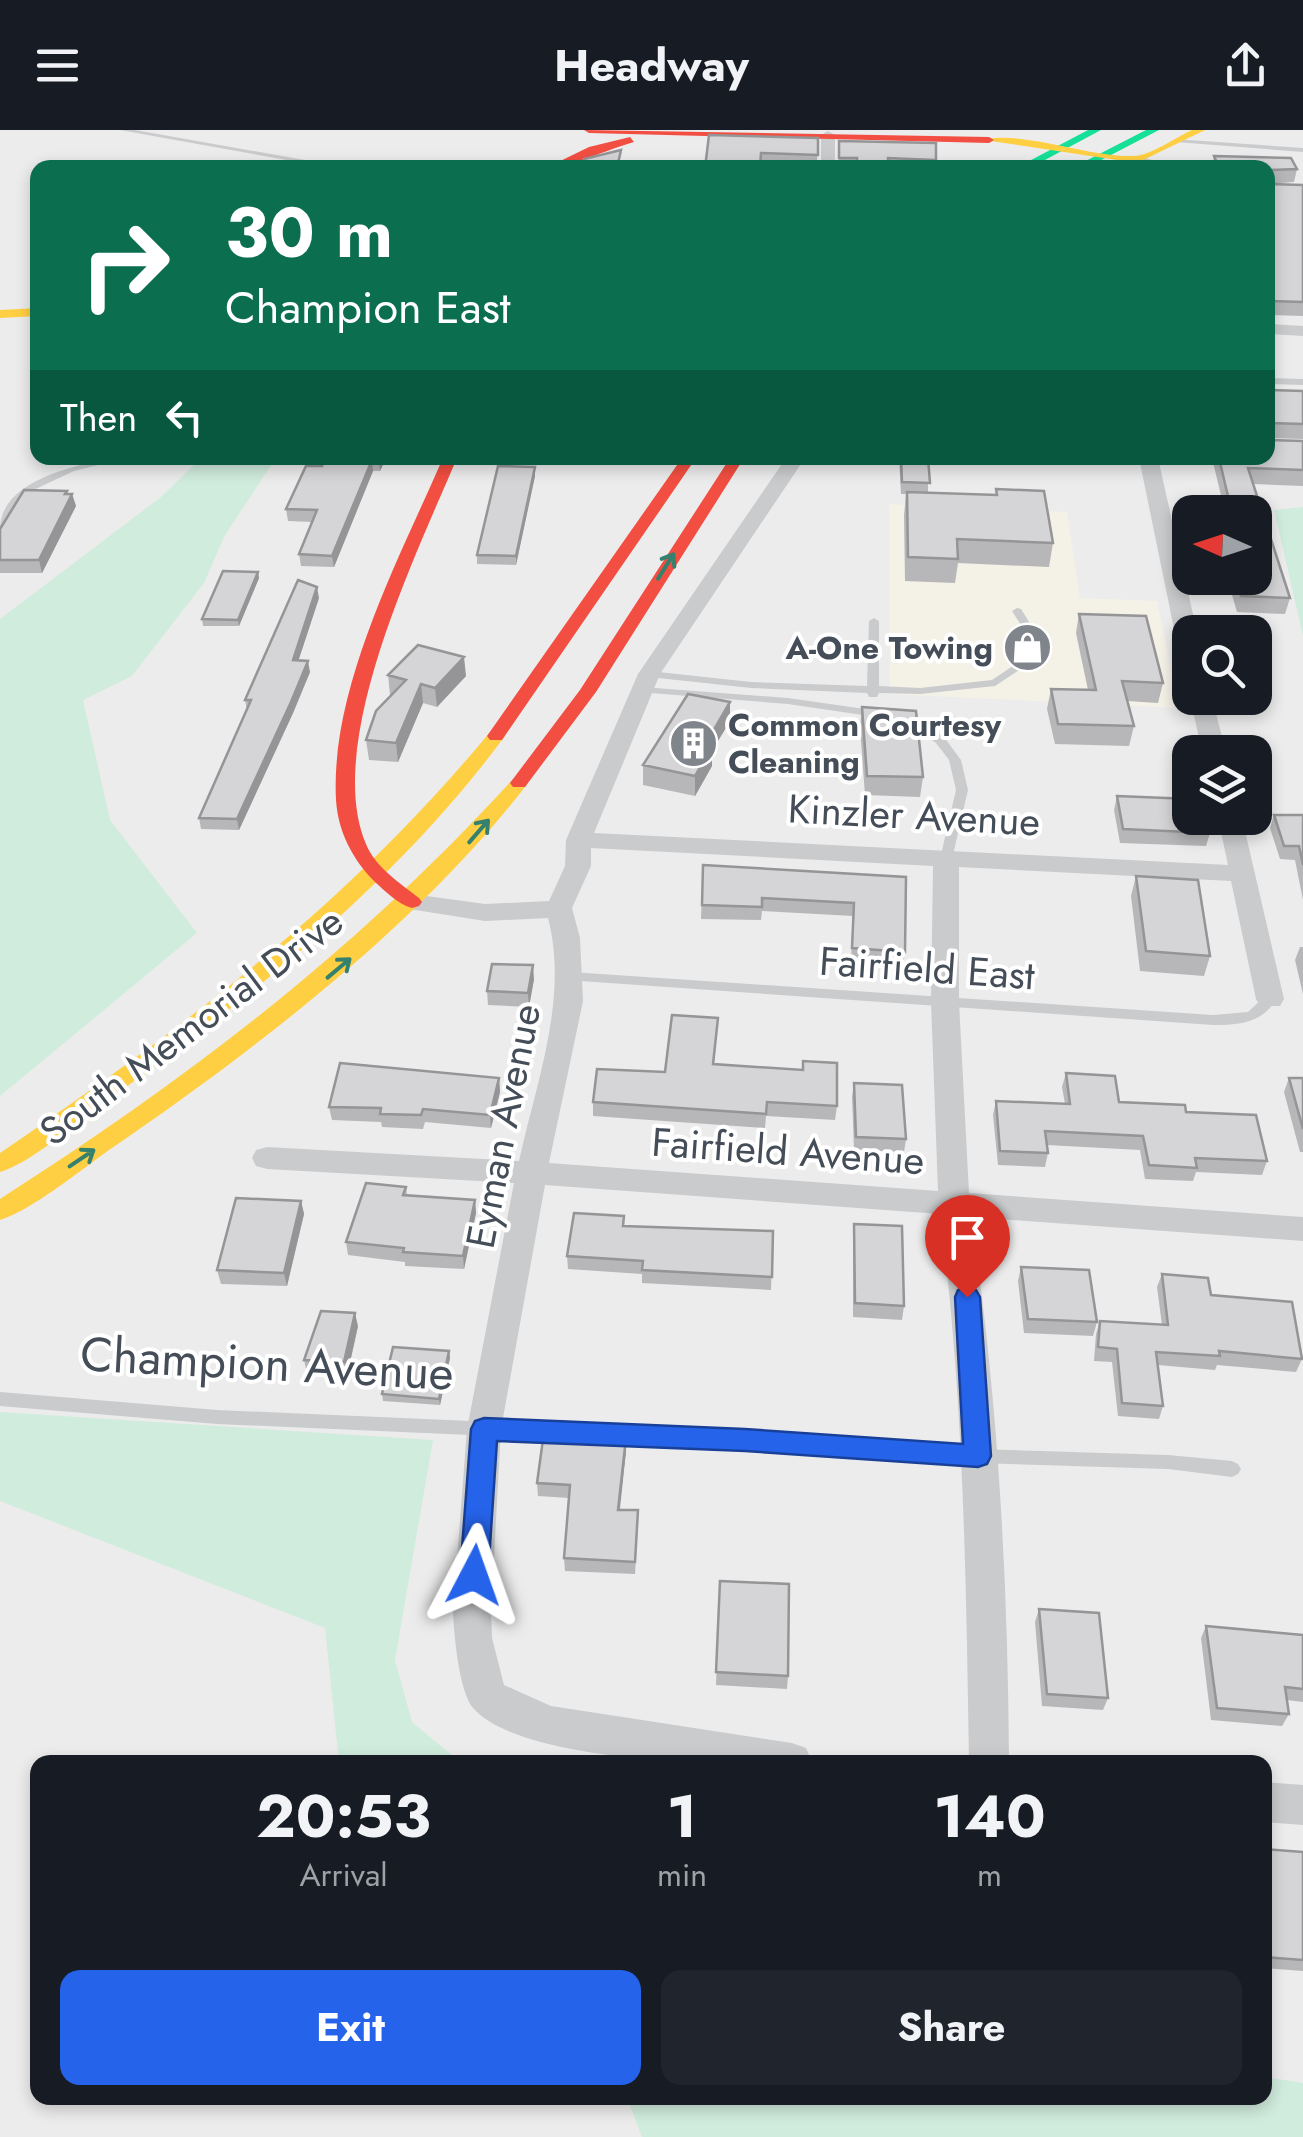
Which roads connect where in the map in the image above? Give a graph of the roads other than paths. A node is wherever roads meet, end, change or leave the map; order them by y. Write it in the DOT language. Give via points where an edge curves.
graph roads {
  1 [pos="123,130"];
  2 [pos="589,130"];
  3 [pos="1096,130"];
  4 [pos="1154,130"];
  5 [pos="1200,130"];
  6 [pos="662,132"];
  7 [pos="828,135"];
  8 [pos="1176,140"];
  9 [pos="556,142"];
  10 [pos="1063,145"];
  11 [pos="1303,150"];
  12 [pos="1104,154"];
  13 [pos="300,160"];
  14 [pos="545,160"];
  15 [pos="568,160"];
  16 [pos="828,160"];
  17 [pos="1036,160"];
  18 [pos="1092,160"];
  19 [pos="1137,160"];
  20 [pos="30,312"];
  21 [pos="0,314"];
  22 [pos="1275,329"];
  23 [pos="1303,331"];
  24 [pos="1275,381"];
  25 [pos="1303,382"];
  26 [pos="89,465"];
  27 [pos="447,465"];
  28 [pos="684,465"];
  29 [pos="733,465"];
  30 [pos="790,465"];
  31 [pos="1150,465"];
  32 [pos="0,526"];
  33 [pos="1017,611"];
  34 [pos="1182,615"];
  35 [pos="874,621"];
  36 [pos="645,682"];
  37 [pos="872,690"];
  38 [pos="874,714"];
  39 [pos="1234,835"];
  40 [pos="579,840"];
  41 [pos="946,859"];
  42 [pos="374,872"];
  43 [pos="1244,874"];
  44 [pos="412,902"];
  45 [pos="559,908"];
  46 [pos="571,977"];
  47 [pos="1270,999"];
  48 [pos="945,1002"];
  49 [pos="266,1158"];
  50 [pos="0,1164"];
  51 [pos="530,1174"];
  52 [pos="954,1206"];
  53 [pos="0,1211"];
  54 [pos="1303,1230"];
  55 [pos="0,1399"];
  56 [pos="484,1429"];
  57 [pos="978,1456"];
  58 [pos="1232,1469"];
  59 [pos="746,1755"];
  60 [pos="988,1755"];
  61 [pos="1272,1803"];
  62 [pos="1303,1805"];
  1 -- 13 [label="lane"];
  2 -- 6 [label="main road"];
  3 -- 10 [label="main road"];
  4 -- 12 [label="main road"];
  5 -- 8 [label="main road"];
  6 -- 7 [label="main road"];
  6 -- 15 [label="main road"];
  7 -- 10 [label="main road"];
  7 -- 16 [label="street"];
  8 -- 11 [label="lane"];
  8 -- 19 [label="main road"];
  9 -- 14 [label="main road"];
  10 -- 12 [label="main road"];
  10 -- 17 [label="main road"];
  12 -- 18 [label="main road"];
  12 -- 19 [label="main road"];
  20 -- 21 [label="main road"];
  22 -- 23 [label="street"];
  24 -- 25 [label="lane"];
  26 -- 32 [label="lane" via="24,491"];
  27 -- 42 [label="main road" via="346,732 346,810"];
  28 -- 42 [label="main road, South Memorial Drive" via="485,751"];
  44 -- 29 [label="main road, South Memorial Drive, one-way" via="535,764"];
  30 -- 36 [label="street"];
  31 -- 34 [label="street"];
  33 -- 37 [label="lane" via="1031,632 1028,660 995,683"];
  35 -- 37 [label="lane"];
  36 -- 37 [label="lane"];
  36 -- 38 [label="lane"];
  36 -- 40 [label="street"];
  37 -- 38 [label="lane"];
  38 -- 41 [label="lane" via="918,726 955,760 962,790"];
  39 -- 43 [label="street"];
  40 -- 41 [label="street, Kinzler Avenue"];
  40 -- 45 [label="street" via="578,866"];
  41 -- 43 [label="street, Kinzler Avenue"];
  41 -- 48 [label="street"];
  42 -- 44 [label="main road"];
  42 -- 50 [label="main road, South Memorial Drive" via="210,1015"];
  43 -- 47 [label="street"];
  44 -- 45 [label="street" via="504,914"];
  53 -- 44 [label="main road, South Memorial Drive, one-way" via="183,1090 296,1005"];
  45 -- 46 [label="street, Eyman Avenue"];
  46 -- 48 [label="lane, Fairfield East"];
  46 -- 51 [label="street, Eyman Avenue"];
  47 -- 48 [label="lane, Fairfield East" via="1262,1013 1246,1020"];
  48 -- 52 [label="street"];
  49 -- 51 [label="street, Fairfield Avenue"];
  51 -- 52 [label="street, Fairfield Avenue"];
  51 -- 56 [label="street, Eyman Avenue"];
  52 -- 54 [label="street, Fairfield Avenue"];
  52 -- 57 [label="street" via="972,1327"];
  55 -- 56 [label="lane, Champion Avenue"];
  56 -- 57 [label="lane"];
  56 -- 59 [label="street, Champion Avenue" via="472,1638 488,1696 551,1725"];
  57 -- 58 [label="lane"];
  57 -- 60 [label="street"];
  61 -- 62 [label="street"];
}
